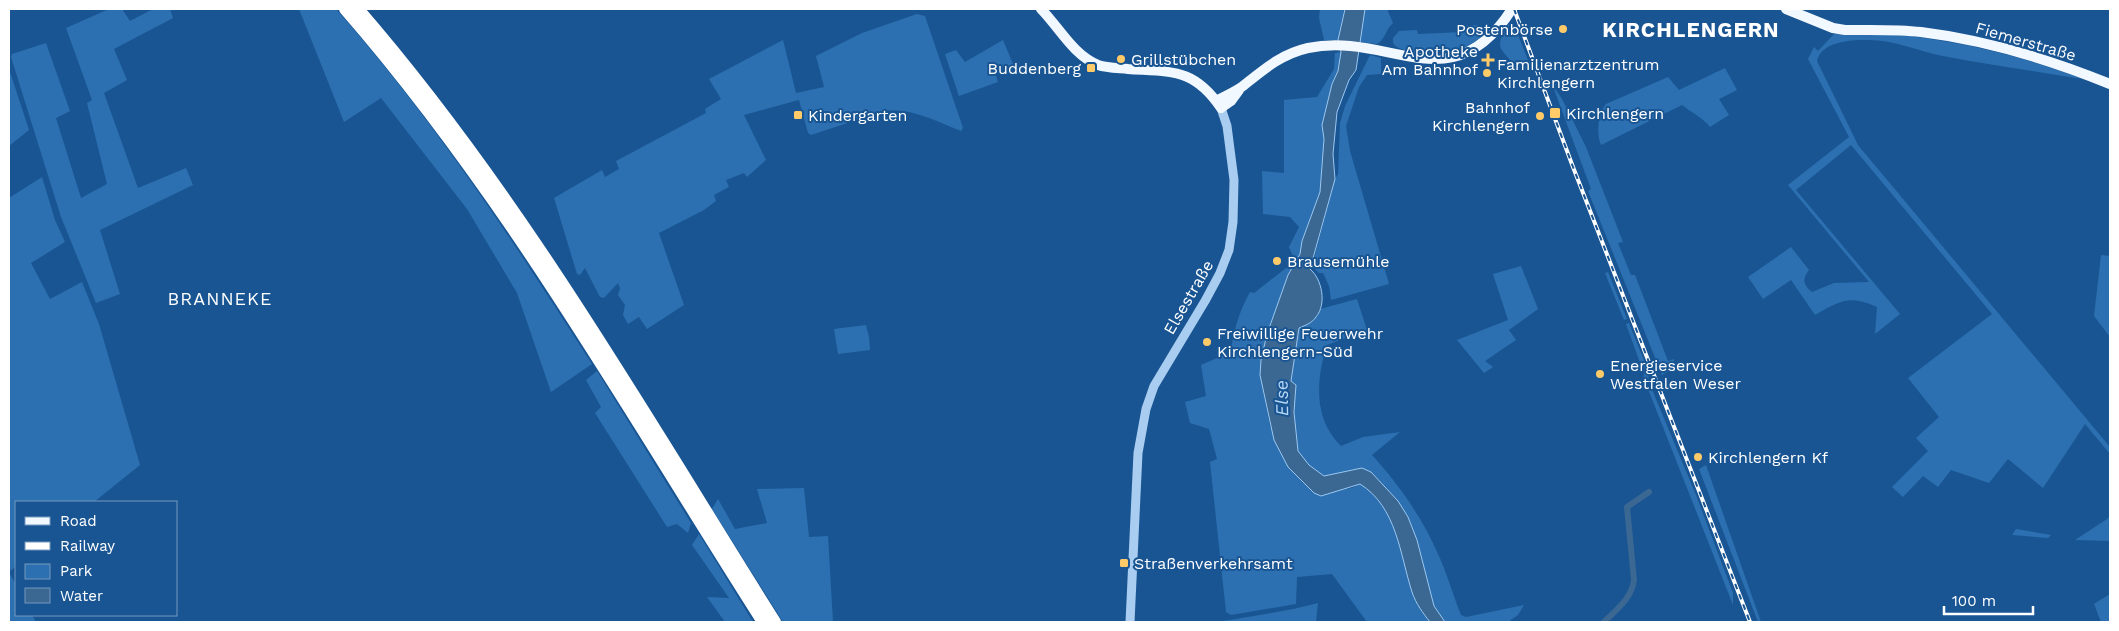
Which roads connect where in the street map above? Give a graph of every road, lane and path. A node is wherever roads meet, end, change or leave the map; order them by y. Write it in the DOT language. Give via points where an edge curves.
graph roads {
  1 [pos="345,9"];
  2 [pos="358,9"];
  3 [pos="1041,9"];
  4 [pos="1512,9"];
  5 [pos="1786,9"];
  6 [pos="2110,84"];
  7 [pos="1219,105"];
  8 [pos="763,622"];
  9 [pos="775,622"];
  10 [pos="1130,622"];
  1 -- 8 [label="highway" via="418,98 529,253"];
  2 -- 9 [label="highway" via="426,92 537,247"];
  3 -- 7 [label="main road, Elsestraße" via="1072,45 1092,62 1112,68 1181,74 1200,84"];
  4 -- 7 [label="main road" via="1484,43 1452,57 1416,59 1338,45 1308,48 1285,56 1260,71 1241,87 1231,101"];
  5 -- 6 [label="main road, Fiemerstraße" via="1833,28 1920,32 1975,42 2059,65"];
  7 -- 10 [label="street, Elsestraße" via="1227,126 1234,180 1229,250 1205,301 1154,386 1146,409 1138,454"];
}
